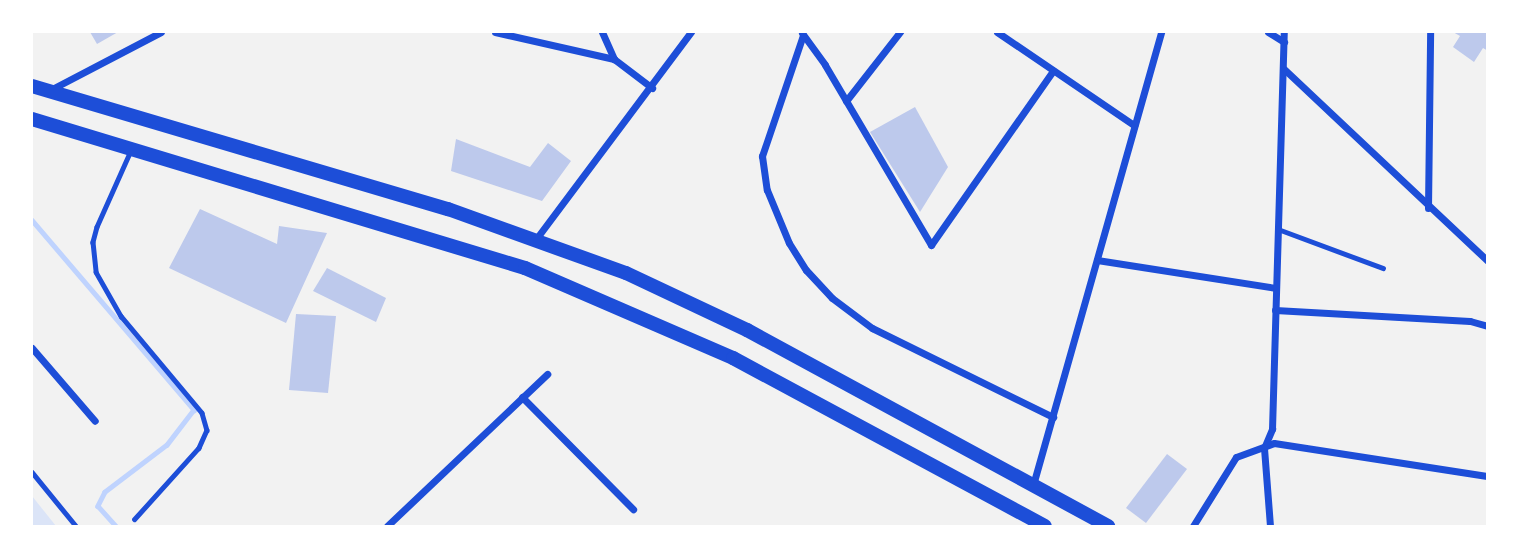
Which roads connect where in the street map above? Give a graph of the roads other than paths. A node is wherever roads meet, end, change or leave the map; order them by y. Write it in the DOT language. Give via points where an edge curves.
graph roads {
  1 [pos="161,32"];
  2 [pos="495,32"];
  3 [pos="602,32"];
  4 [pos="691,32"];
  5 [pos="900,32"];
  6 [pos="997,32"];
  7 [pos="1161,32"];
  8 [pos="1268,32"];
  9 [pos="1284,32"];
  10 [pos="1430,32"];
  11 [pos="802,33"];
  12 [pos="1284,42"];
  13 [pos="614,59"];
  14 [pos="1284,69"];
  15 [pos="1054,71"];
  16 [pos="32,86"];
  17 [pos="652,88"];
  18 [pos="49,91"];
  19 [pos="846,101"];
  20 [pos="32,119"];
  21 [pos="1134,125"];
  22 [pos="132,149"];
  23 [pos="1428,208"];
  24 [pos="1278,229"];
  25 [pos="536,239"];
  26 [pos="1097,260"];
  27 [pos="1488,261"];
  28 [pos="1382,268"];
  29 [pos="1275,288"];
  30 [pos="1275,310"];
  31 [pos="1488,326"];
  32 [pos="32,348"];
  33 [pos="547,374"];
  34 [pos="522,397"];
  35 [pos="1053,417"];
  36 [pos="95,421"];
  37 [pos="1264,448"];
  38 [pos="32,472"];
  39 [pos="1488,477"];
  40 [pos="1033,485"];
  41 [pos="633,509"];
  42 [pos="135,519"];
  43 [pos="76,527"];
  44 [pos="387,527"];
  45 [pos="1045,527"];
  46 [pos="1108,527"];
  47 [pos="1193,527"];
  48 [pos="1270,527"];
  1 -- 18 [label="street"];
  2 -- 13 [label="street"];
  3 -- 13 [label="street"];
  4 -- 17 [label="street"];
  5 -- 19 [label="street"];
  6 -- 15 [label="street"];
  7 -- 21 [label="street"];
  8 -- 12 [label="street"];
  9 -- 12 [label="street"];
  10 -- 23 [label="street"];
  11 -- 19 [label="street"];
  11 -- 35 [label="street" via="762,156 763,177 789,243 832,298 872,328"];
  12 -- 14 [label="street"];
  13 -- 17 [label="street"];
  14 -- 23 [label="street" via="1337,115"];
  14 -- 24 [label="street"];
  15 -- 19 [label="street" via="931,245"];
  15 -- 21 [label="street"];
  16 -- 18 [label="highway"];
  17 -- 25 [label="street"];
  18 -- 25 [label="highway"];
  20 -- 22 [label="highway"];
  21 -- 26 [label="street"];
  22 -- 42 [label="lane" via="97,226 93,242 96,272 121,316 202,413 206,430 199,448"];
  22 -- 45 [label="highway" via="525,268 637,313 733,358"];
  23 -- 27 [label="street"];
  24 -- 28 [label="lane"];
  24 -- 29 [label="street"];
  25 -- 40 [label="highway" via="626,273 747,330"];
  26 -- 29 [label="street"];
  26 -- 35 [label="street"];
  29 -- 30 [label="street"];
  30 -- 31 [label="street" via="1470,321"];
  30 -- 37 [label="street" via="1272,429"];
  32 -- 36 [label="street"];
  33 -- 34 [label="street"];
  34 -- 41 [label="street"];
  34 -- 44 [label="street"];
  35 -- 40 [label="street"];
  37 -- 39 [label="street" via="1274,443 1340,451"];
  37 -- 47 [label="street" via="1233,461"];
  37 -- 48 [label="street"];
  38 -- 43 [label="lane"];
  40 -- 46 [label="highway"];
}
